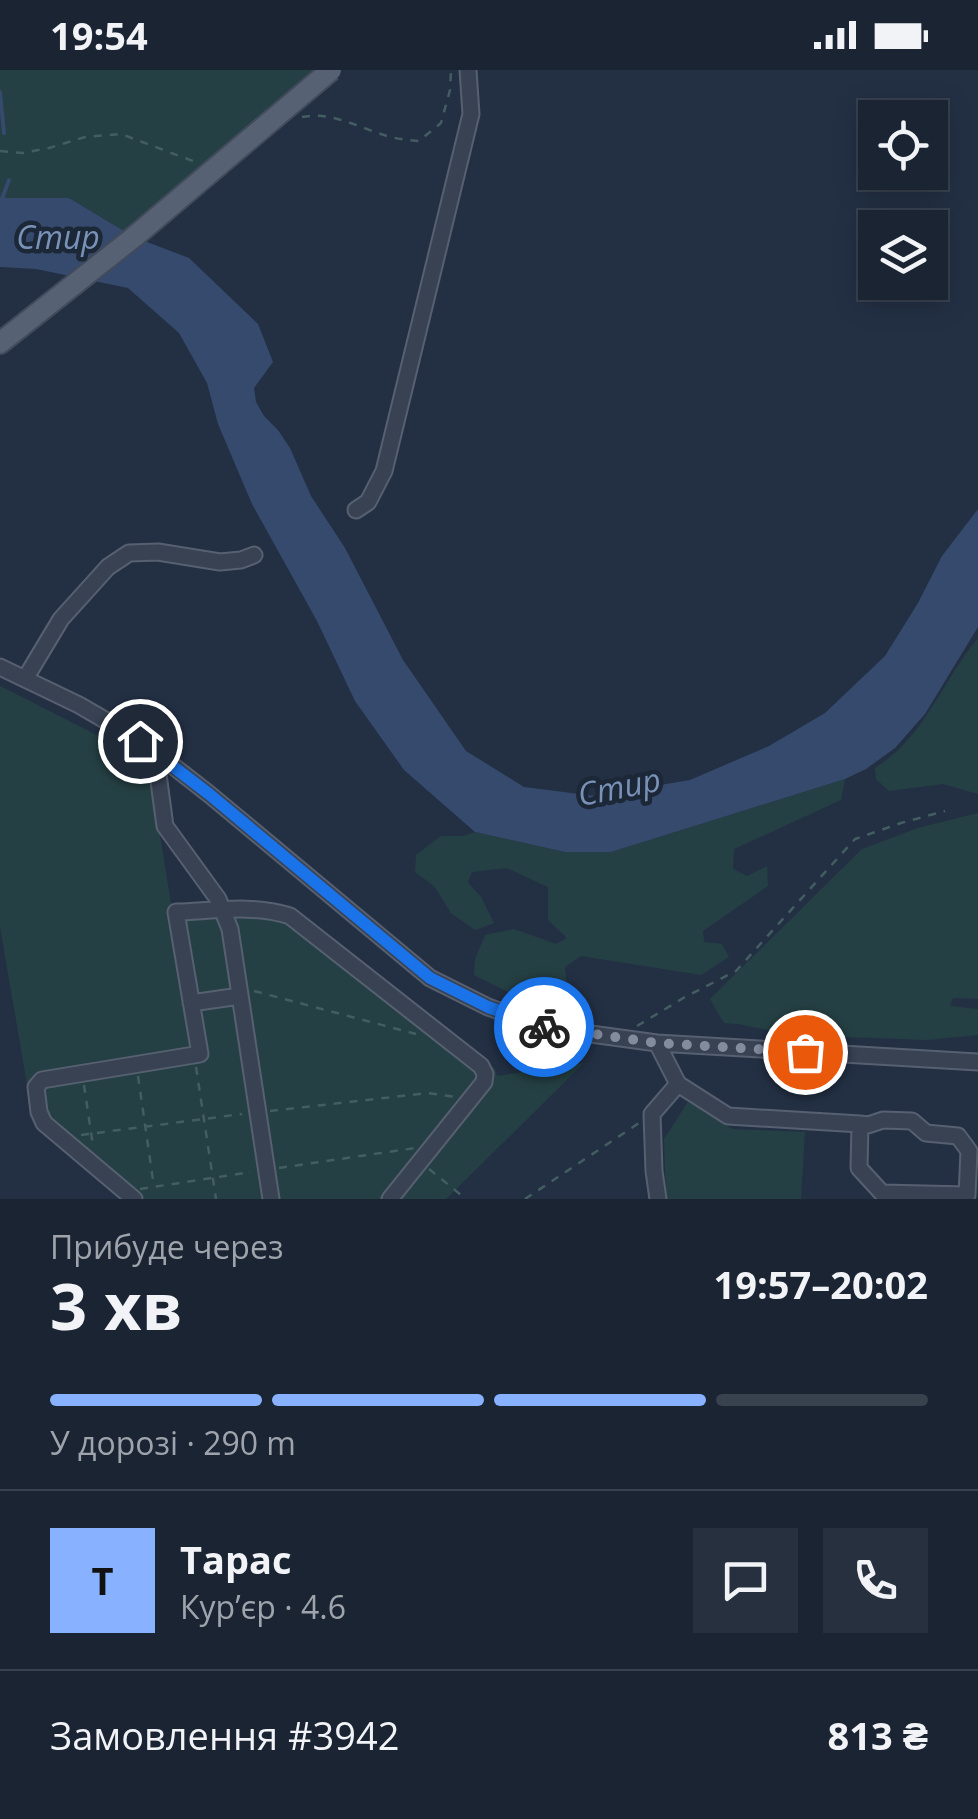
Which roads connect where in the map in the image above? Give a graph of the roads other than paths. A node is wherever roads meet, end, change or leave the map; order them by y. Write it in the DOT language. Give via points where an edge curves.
graph roads {
  1 [pos="331,70"];
  2 [pos="468,70"];
  3 [pos="0,344"];
  4 [pos="356,510"];
  5 [pos="254,555"];
  6 [pos="0,667"];
  7 [pos="24,679"];
  8 [pos="154,752"];
  9 [pos="220,910"];
  10 [pos="239,991"];
  11 [pos="191,1002"];
  12 [pos="657,1043"];
  13 [pos="978,1062"];
  14 [pos="678,1084"];
  15 [pos="860,1124"];
  16 [pos="134,1199"];
  17 [pos="271,1199"];
  18 [pos="390,1199"];
  19 [pos="658,1199"];
  1 -- 3 [label="main road, bridge"];
  2 -- 4 [label="street" via="471,114 384,471 368,502"];
  5 -- 7 [label="street" via="220,562 129,554 61,619"];
  6 -- 7 [label="street"];
  7 -- 8 [label="street"];
  8 -- 9 [label="street" via="165,826"];
  8 -- 12 [label="street" via="430,978 548,1028"];
  9 -- 10 [label="street" via="230,930"];
  9 -- 11 [label="street" via="176,912"];
  9 -- 18 [label="street" via="290,916 485,1074"];
  10 -- 11 [label="street"];
  10 -- 17 [label="street"];
  11 -- 16 [label="street" via="200,1054 42,1080 36,1087 44,1123"];
  12 -- 13 [label="street"];
  12 -- 14 [label="street"];
  14 -- 15 [label="street" via="728,1116"];
  14 -- 19 [label="street" via="652,1114"];
  15 -- 15 [label="street" via="859,1168 882,1193 967,1196 968,1151 958,1136 926,1133 912,1121"];
}
